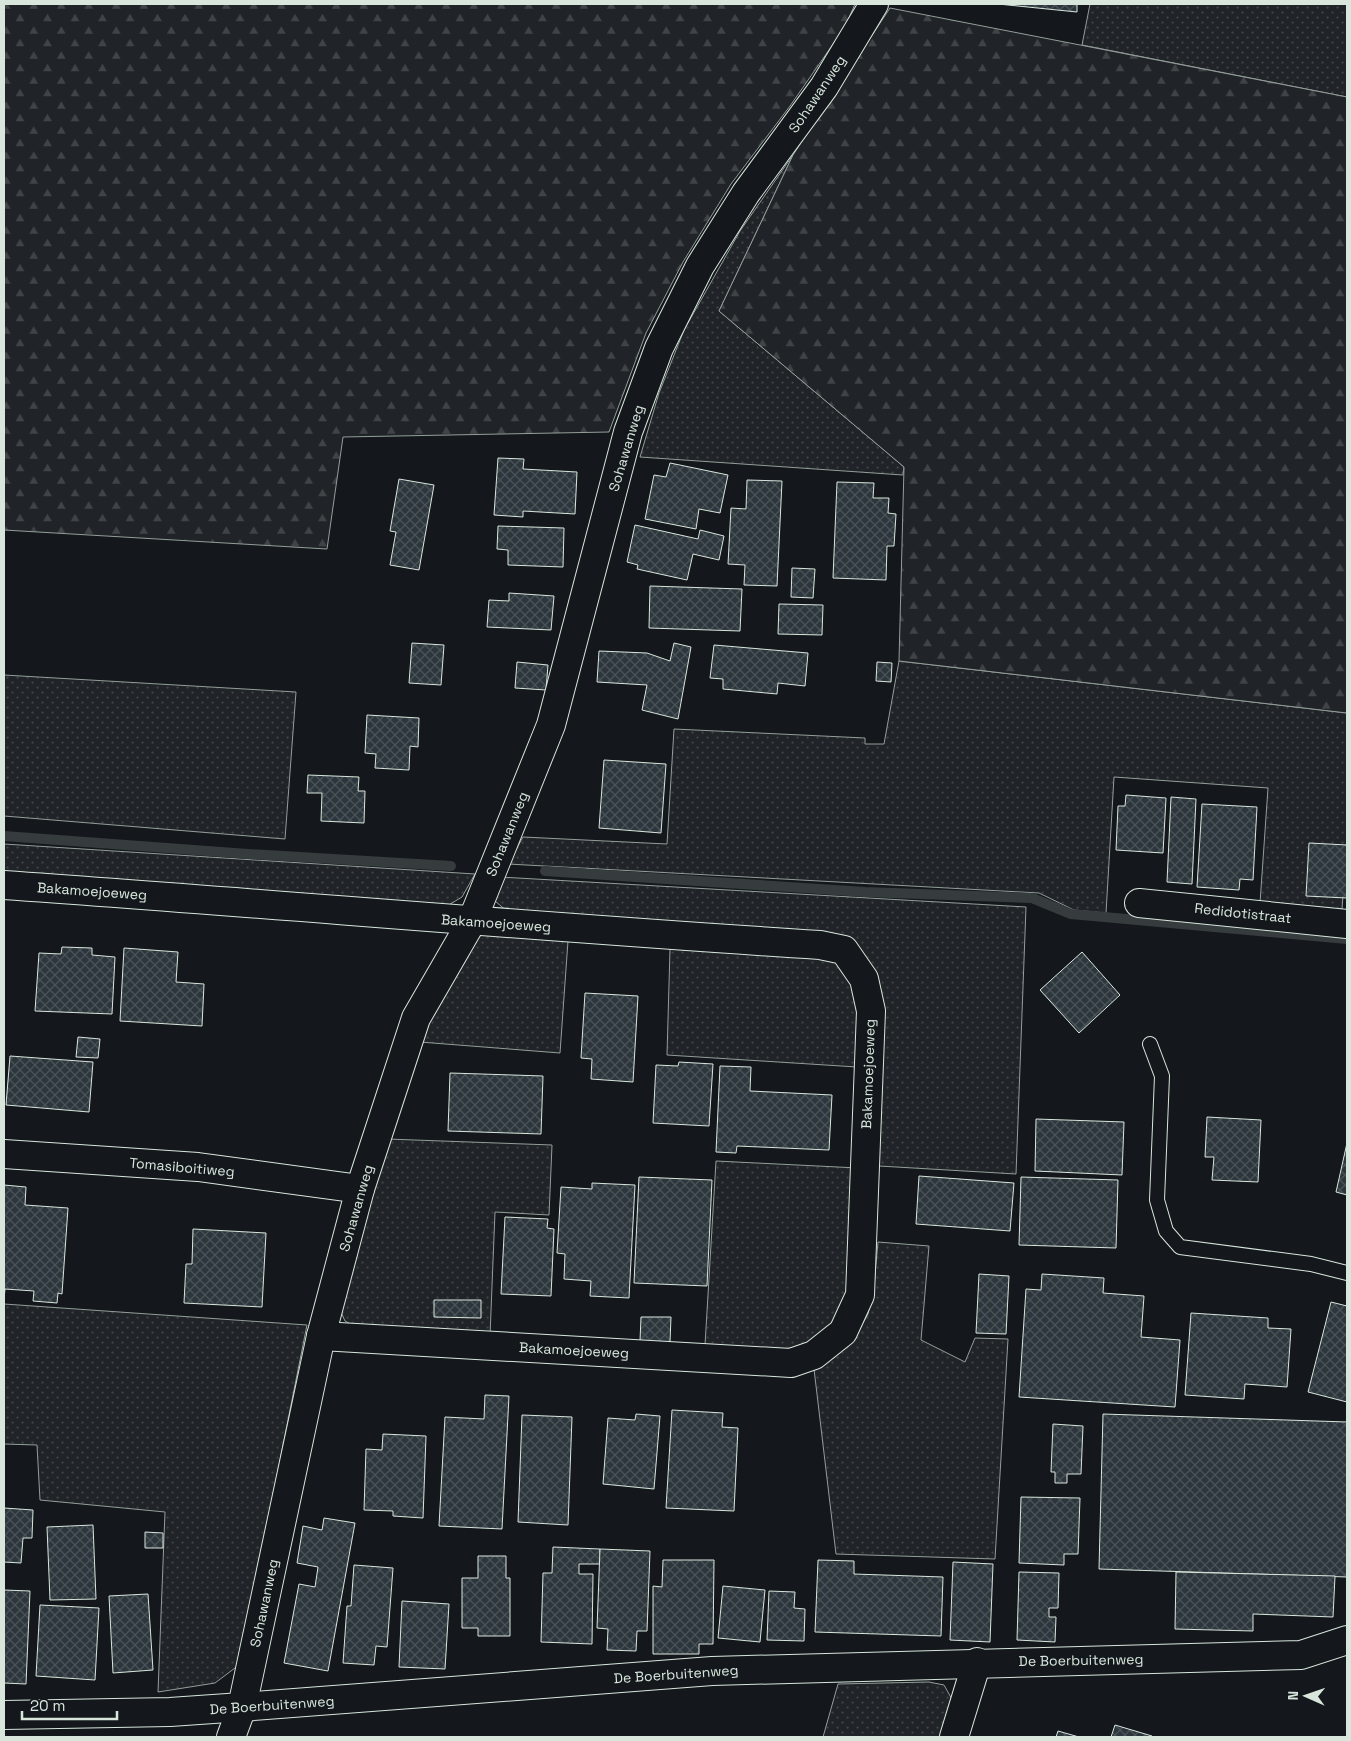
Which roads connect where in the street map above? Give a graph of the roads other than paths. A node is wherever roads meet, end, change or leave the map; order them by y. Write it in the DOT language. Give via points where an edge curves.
graph roads {
  1 [pos="874,4"];
  2 [pos="4,885"];
  3 [pos="1140,903"];
  4 [pos="472,921"];
  5 [pos="1347,924"];
  6 [pos="1150,1044"];
  7 [pos="4,1154"];
  8 [pos="360,1189"];
  9 [pos="1347,1273"];
  10 [pos="321,1336"];
  11 [pos="1347,1640"];
  12 [pos="977,1662"];
  13 [pos="242,1707"];
  14 [pos="4,1715"];
  15 [pos="230,1737"];
  16 [pos="954,1737"];
  1 -- 4 [label="street, Sohawanweg" via="824,87 746,193 700,266 659,348 628,432 551,725"];
  2 -- 4 [label="street, Bakamoejoeweg"];
  3 -- 5 [label="street, Redidotistraat"];
  4 -- 8 [label="street, Sohawanweg" via="416,1018"];
  4 -- 10 [label="street, Bakamoejoeweg" via="820,945 844,950 864,979 871,1011 860,1295 843,1332 814,1355 792,1363"];
  6 -- 9 [label="lane" via="1162,1076 1158,1200 1166,1231 1180,1247 1311,1264"];
  7 -- 8 [label="street, Tomasiboitiweg" via="198,1167"];
  8 -- 10 [label="street, Sohawanweg"];
  10 -- 13 [label="street, Sohawanweg"];
  11 -- 12 [label="street, De Boerbuitenweg" via="1301,1655"];
  12 -- 13 [label="street, De Boerbuitenweg" via="712,1671"];
  12 -- 16 [label="street"];
  13 -- 14 [label="street, De Boerbuitenweg" via="170,1712"];
  13 -- 15 [label="street, Sohawanweg"];
}
